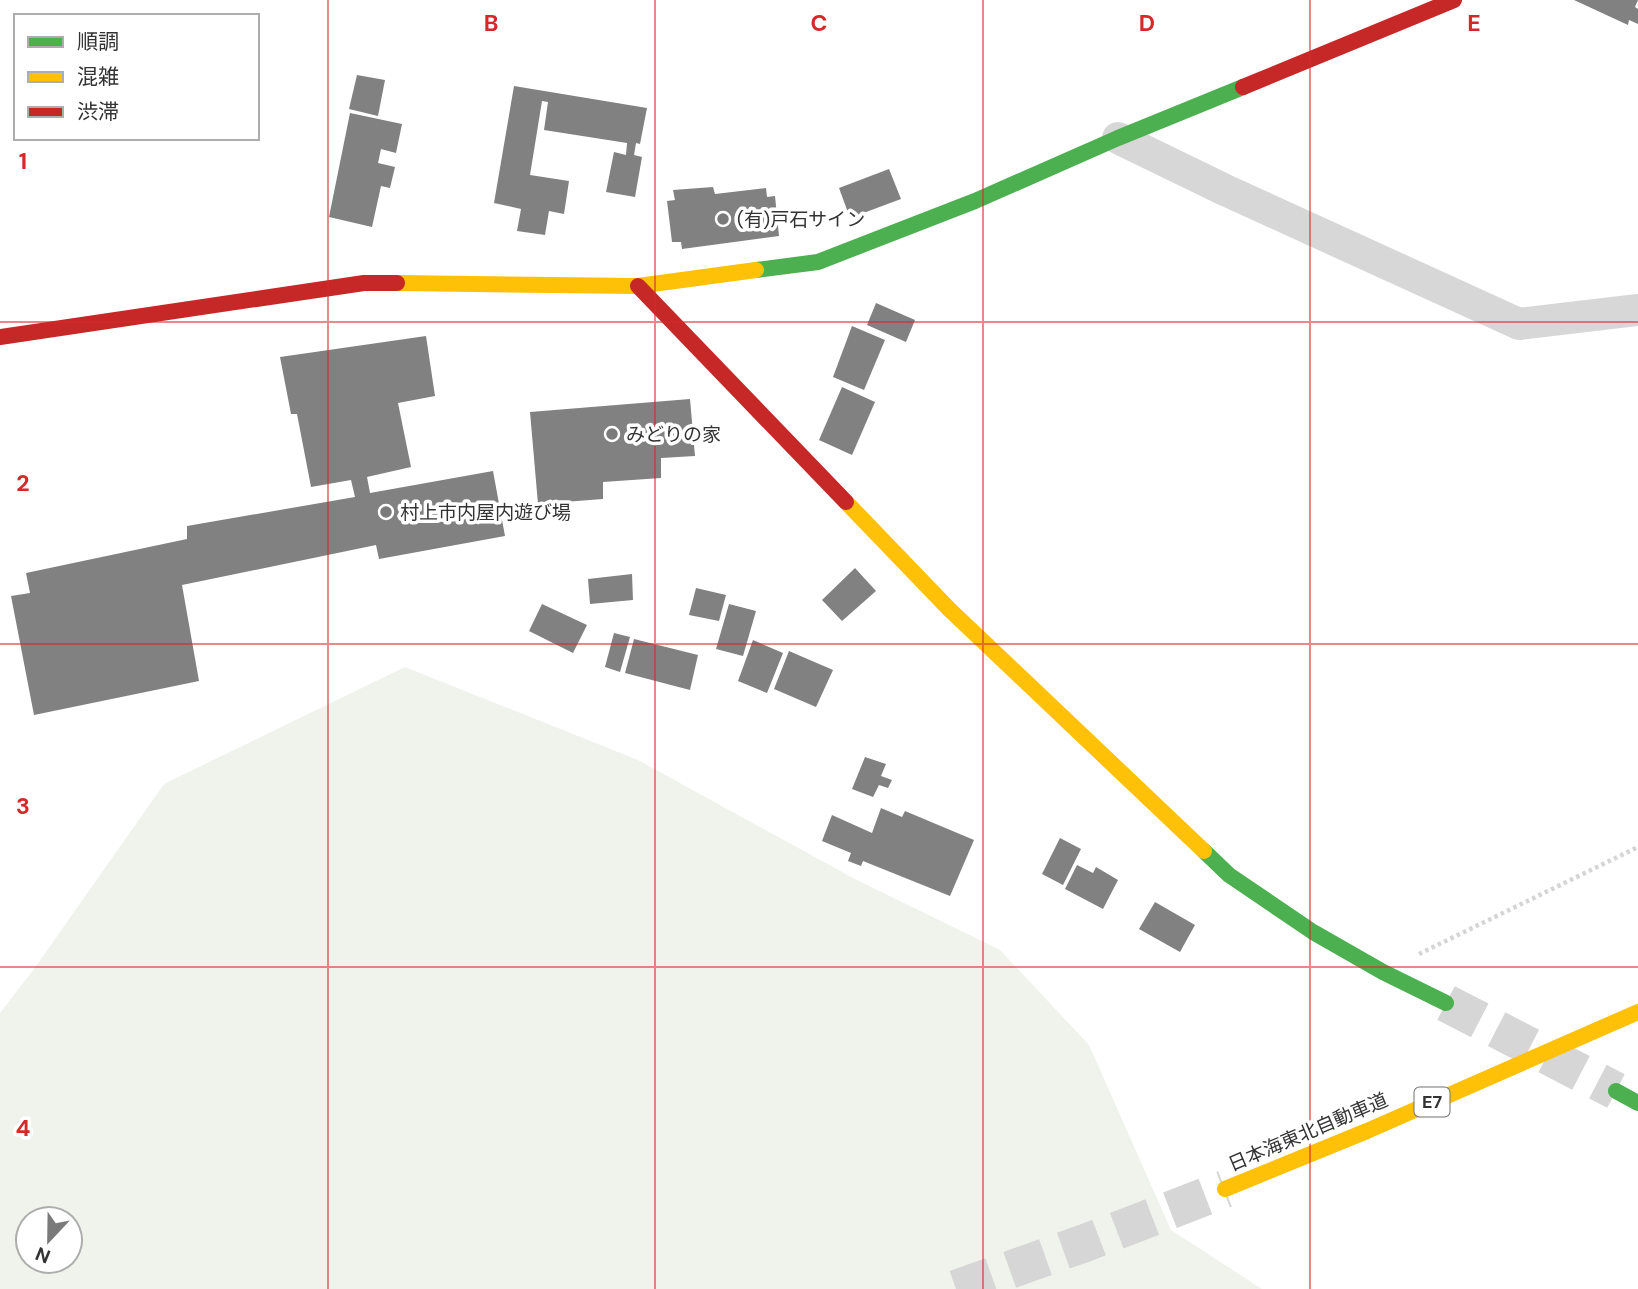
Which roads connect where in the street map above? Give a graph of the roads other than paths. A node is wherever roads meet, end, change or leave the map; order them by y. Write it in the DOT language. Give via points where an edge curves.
graph roads {
  1 [pos="1454,0"];
  2 [pos="1118,138"];
  3 [pos="638,286"];
  4 [pos="1638,310"];
  5 [pos="0,337"];
  6 [pos="1446,1003"];
  7 [pos="1638,1012"];
  8 [pos="1616,1091"];
  9 [pos="1638,1103"];
  10 [pos="1225,1189"];
  1 -- 2 [label="main road"];
  2 -- 3 [label="main road" via="975,201 817,262"];
  2 -- 4 [label="street" via="1519,324"];
  3 -- 5 [label="main road" via="364,283"];
  3 -- 6 [label="main road" via="949,609 1229,875 1312,932"];
  7 -- 10 [label="main road, 日本海東北自動車道 / E7"];
  8 -- 9 [label="main road"];
}
